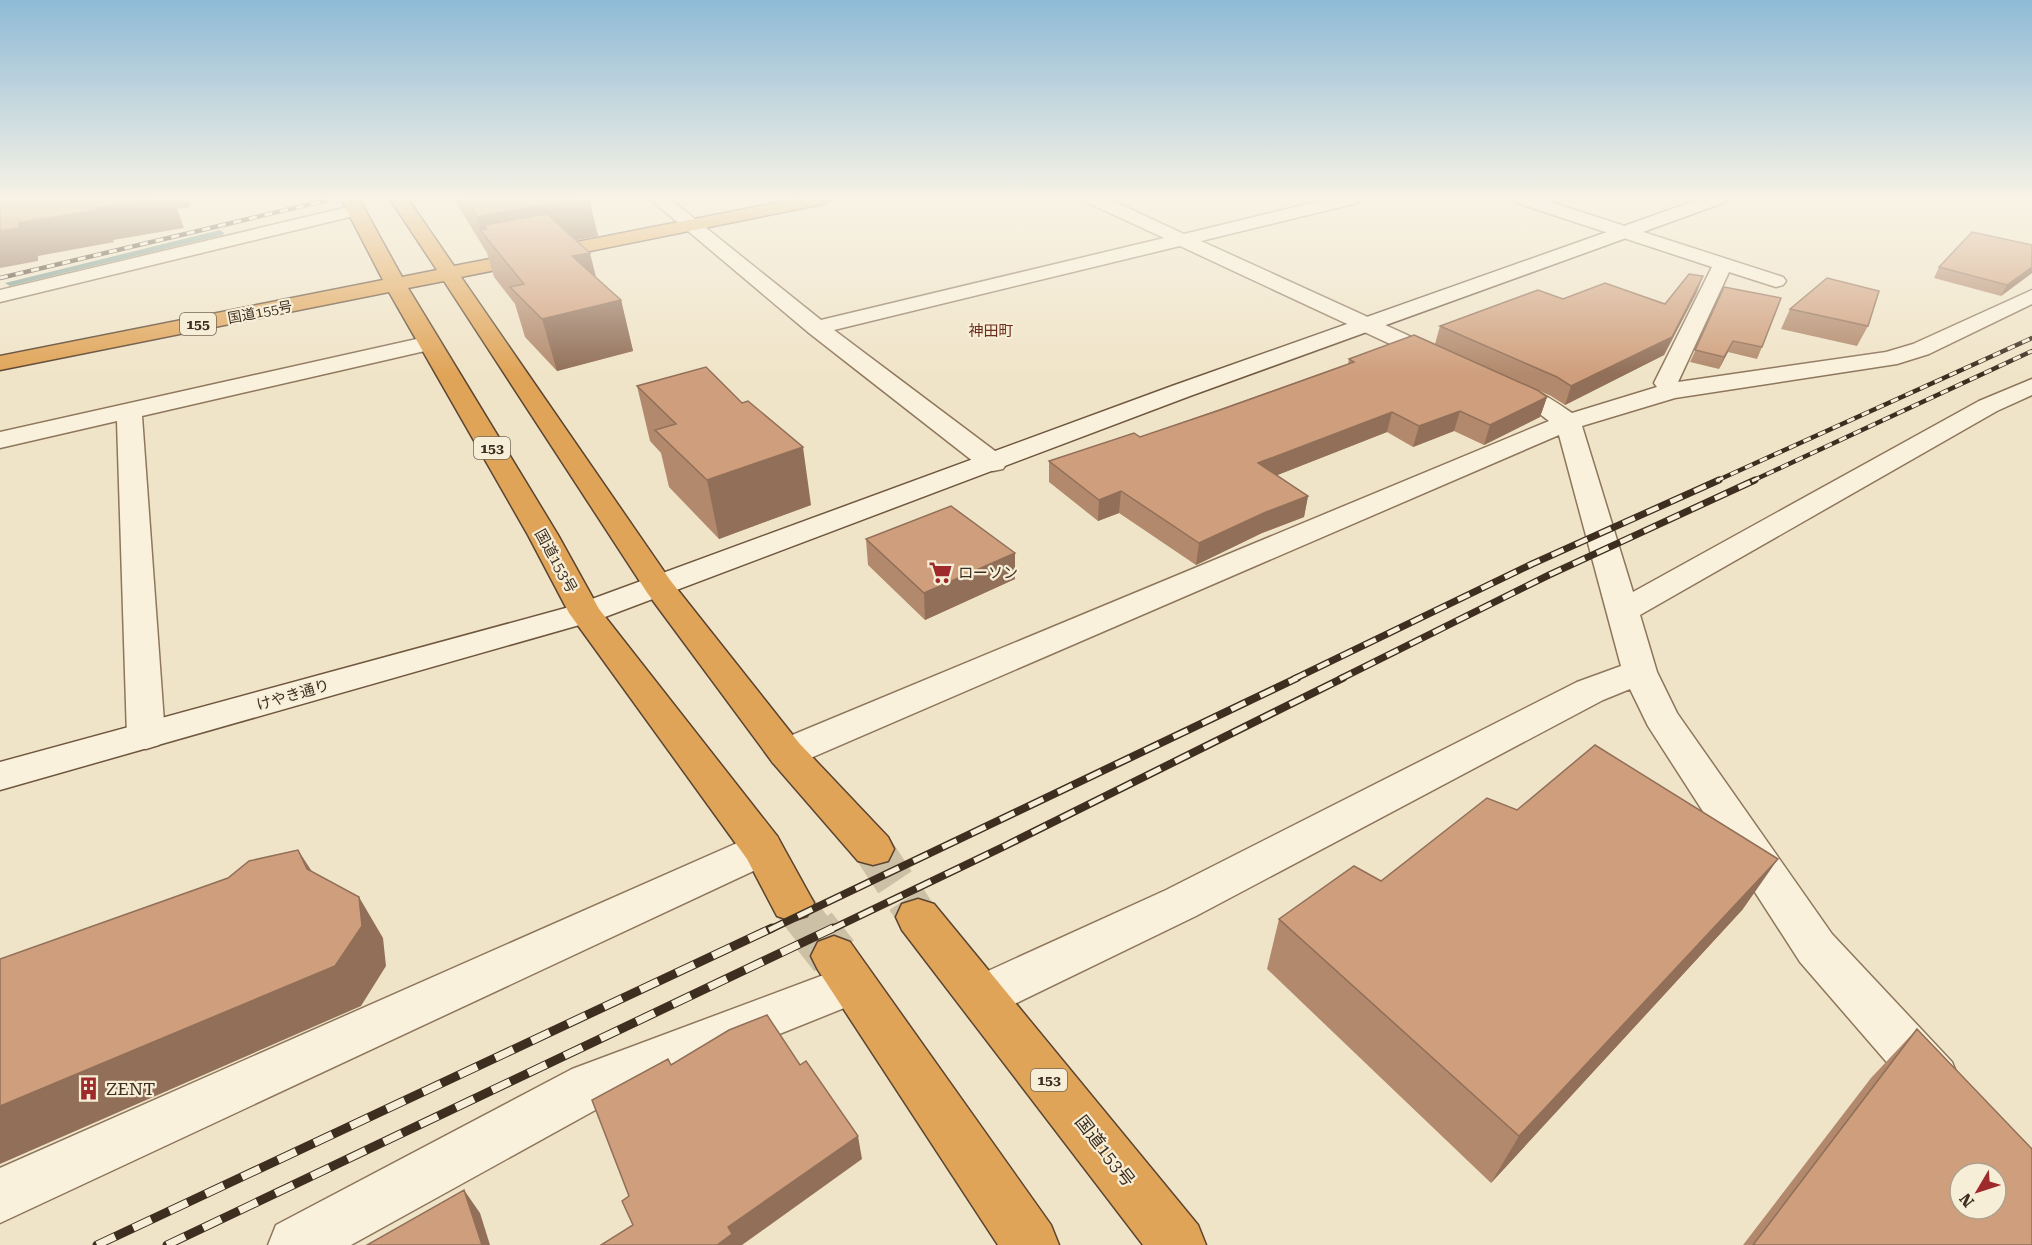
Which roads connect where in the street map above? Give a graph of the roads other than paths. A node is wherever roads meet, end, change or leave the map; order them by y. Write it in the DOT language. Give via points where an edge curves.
graph roads {
  1 [pos="151,257"];
  2 [pos="381,257"];
  3 [pos="439,257"];
  4 [pos="533,257"];
  5 [pos="730,257"];
  6 [pos="1109,257"];
  7 [pos="1217,257"];
  8 [pos="1555,257"];
  9 [pos="1705,257"];
  10 [pos="1724,263"];
  11 [pos="450,274"];
  12 [pos="1776,281"];
  13 [pos="396,285"];
  14 [pos="0,296"];
  15 [pos="2032,296"];
  16 [pos="1367,325"];
  17 [pos="817,328"];
  18 [pos="430,343"];
  19 [pos="0,363"];
  20 [pos="1465,369"];
  21 [pos="1487,379"];
  22 [pos="2032,386"];
  23 [pos="1672,391"];
  24 [pos="129,411"];
  25 [pos="1568,422"];
  26 [pos="0,440"];
  27 [pos="993,463"];
  28 [pos="659,587"];
  29 [pos="1622,611"];
  30 [pos="585,613"];
  31 [pos="1640,672"];
  32 [pos="146,736"];
  33 [pos="786,753"];
  34 [pos="0,776"];
  35 [pos="762,848"];
  36 [pos="873,849"];
  37 [pos="792,903"];
  38 [pos="918,916"];
  39 [pos="843,970"];
  40 [pos="983,996"];
  41 [pos="1962,1110"];
  42 [pos="0,1196"];
  43 [pos="297,1245"];
  44 [pos="1031,1245"];
  45 [pos="1178,1245"];
  1 -- 14 [label="street"];
  2 -- 13 [label="highway, 国道153号 / 153"];
  3 -- 11 [label="highway"];
  4 -- 11 [label="highway, 国道155号"];
  5 -- 17 [label="street"];
  6 -- 17 [label="street"];
  7 -- 16 [label="street"];
  8 -- 16 [label="street, けやき通り"];
  9 -- 10 [label="street"];
  10 -- 12 [label="street"];
  10 -- 23 [label="street" via="1666,382"];
  11 -- 13 [label="highway, 国道155号 / 155"];
  11 -- 28 [label="highway"];
  13 -- 18 [label="highway, 国道153号 / 153"];
  13 -- 19 [label="highway, 国道155号 / 155"];
  15 -- 23 [label="street" via="1921,349 1889,359"];
  16 -- 20 [label="street"];
  16 -- 27 [label="street, けやき通り"];
  17 -- 27 [label="street"];
  18 -- 24 [label="street"];
  18 -- 30 [label="highway, 国道153号 / 153"];
  21 -- 25 [label="street" via="1541,403"];
  22 -- 29 [label="street" via="1988,406"];
  23 -- 25 [label="street"];
  24 -- 26 [label="street"];
  24 -- 32 [label="street"];
  25 -- 29 [label="street"];
  25 -- 33 [label="street"];
  27 -- 28 [label="street, けやき通り"];
  28 -- 30 [label="street, けやき通り"];
  28 -- 33 [label="highway"];
  29 -- 31 [label="street"];
  30 -- 32 [label="street, けやき通り"];
  30 -- 35 [label="highway, 国道153号 / 153"];
  31 -- 40 [label="street" via="1590,691 1181,903"];
  31 -- 41 [label="street" via="1661,717 1816,948"];
  32 -- 34 [label="street, けやき通り"];
  33 -- 36 [label="highway"];
  35 -- 37 [label="highway, 国道153号 / 153"];
  35 -- 42 [label="street"];
  38 -- 40 [label="highway, 国道153号 / 153"];
  39 -- 43 [label="street" via="590,1086"];
  39 -- 44 [label="highway"];
  40 -- 45 [label="highway, 国道153号 / 153"];
}
